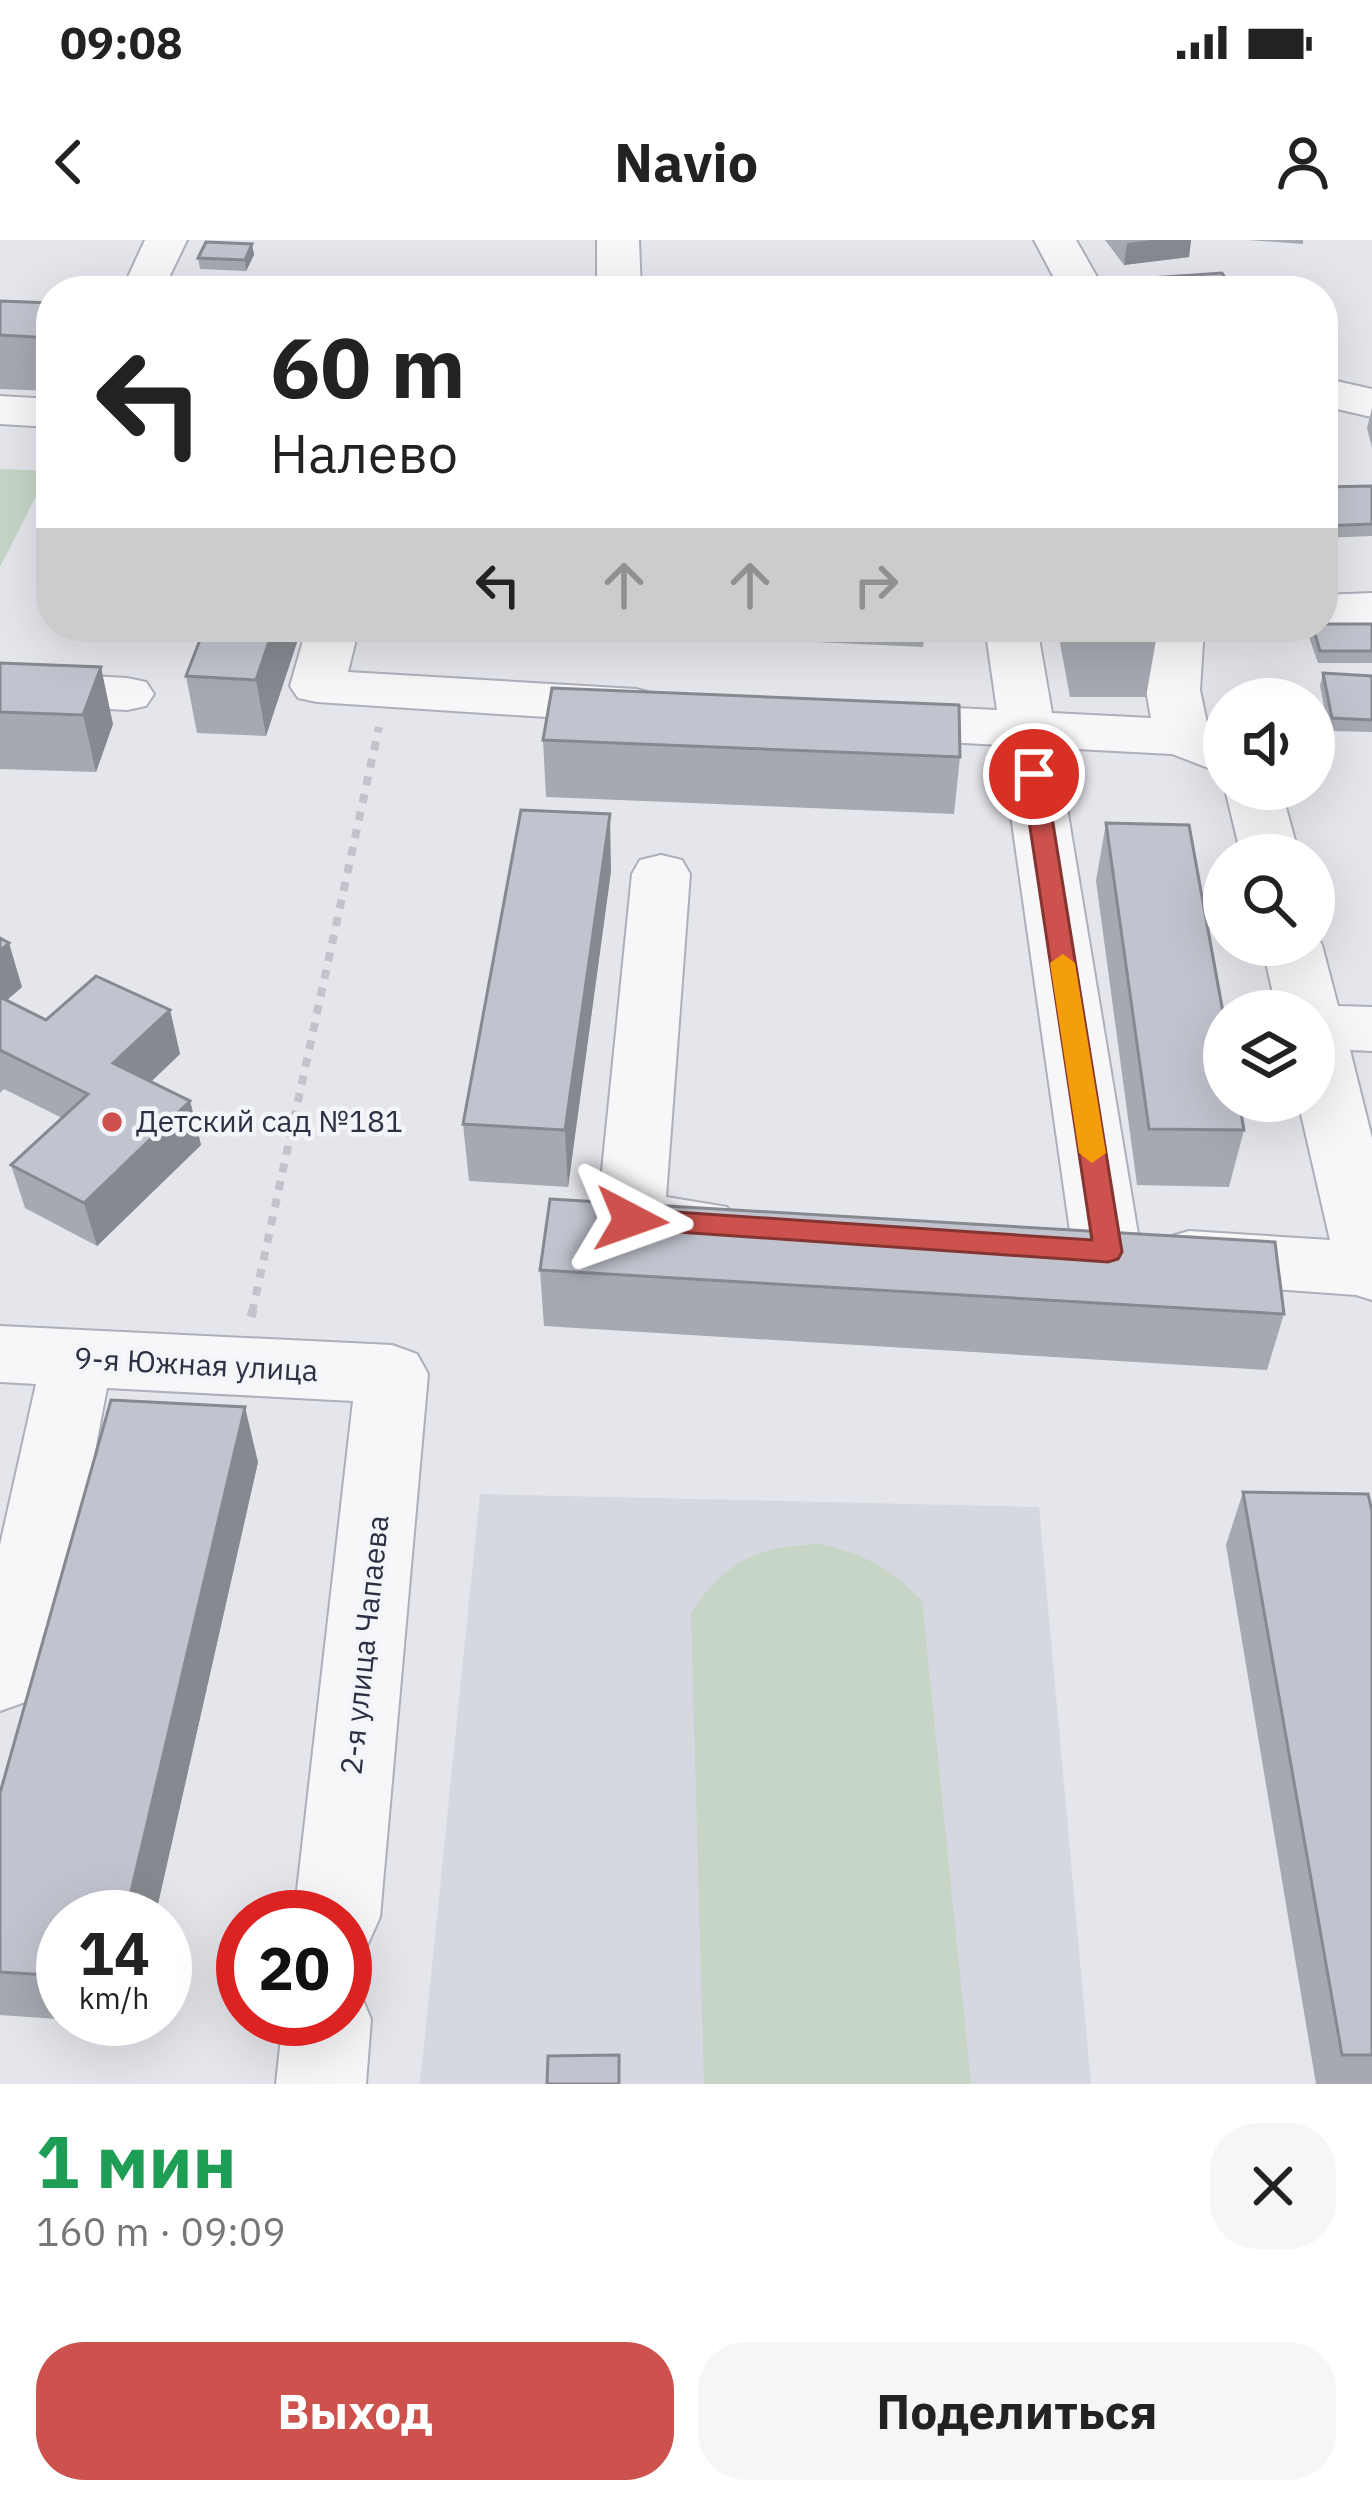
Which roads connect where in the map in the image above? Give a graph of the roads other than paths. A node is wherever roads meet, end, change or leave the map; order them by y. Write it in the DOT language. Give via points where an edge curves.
graph roads {
  1 [pos="618,240"];
  2 [pos="1055,240"];
  3 [pos="619,276"];
  4 [pos="1075,276"];
  5 [pos="1338,395"];
  6 [pos="1372,403"];
  7 [pos="0,410"];
  8 [pos="36,411"];
  9 [pos="1372,609"];
  10 [pos="1338,610"];
  11 [pos="329,642"];
  12 [pos="1013,642"];
  13 [pos="1177,642"];
  14 [pos="0,688"];
  15 [pos="127,694"];
  16 [pos="695,710"];
  17 [pos="814,717"];
  18 [pos="1027,730"];
  19 [pos="1203,747"];
  20 [pos="661,874"];
  21 [pos="1372,1029"];
  22 [pos="1335,1030"];
  23 [pos="1335,1119"];
  24 [pos="774,1230"];
  25 [pos="1036,1247"];
  26 [pos="1108,1252"];
  27 [pos="1371,1271"];
  28 [pos="0,1354"];
  29 [pos="77,1360"];
  30 [pos="392,1374"];
  31 [pos="14,1596"];
  32 [pos="0,1676"];
  33 [pos="340,1890"];
  34 [pos="325,2046"];
  35 [pos="321,2084"];
  1 -- 3 [label="street"];
  2 -- 4 [label="street"];
  5 -- 6 [label="street"];
  7 -- 8 [label="street"];
  9 -- 10 [label="street"];
  11 -- 16 [label="street" via="317,686"];
  12 -- 18 [label="street"];
  13 -- 19 [label="street" via="1173,690"];
  14 -- 15 [label="street"];
  17 -- 18 [label="street"];
  18 -- 19 [label="street"];
  18 -- 26 [label="street"];
  20 -- 24 [label="street" via="631,1220"];
  21 -- 22 [label="street"];
  23 -- 27 [label="street"];
  25 -- 26 [label="street"];
  26 -- 27 [label="street"];
  28 -- 29 [label="street, 9-я Южная улица"];
  29 -- 30 [label="street, 9-я Южная улица"];
  29 -- 31 [label="street"];
  30 -- 33 [label="street, 2-я улица Чапаева"];
  31 -- 32 [label="street"];
  34 -- 35 [label="street"];
}
